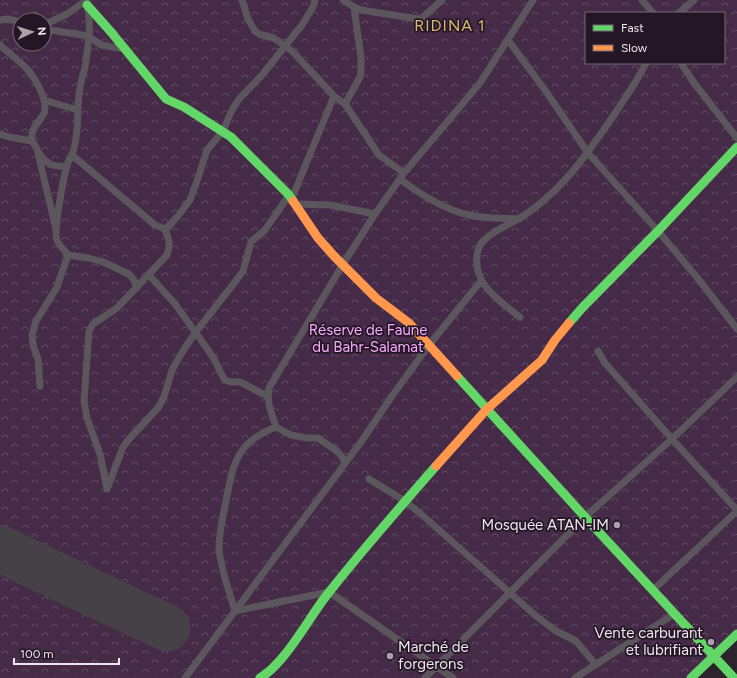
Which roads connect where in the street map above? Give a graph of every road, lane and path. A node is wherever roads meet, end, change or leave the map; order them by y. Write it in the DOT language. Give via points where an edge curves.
graph roads {
  1 [pos="242,0"];
  2 [pos="315,0"];
  3 [pos="344,0"];
  4 [pos="442,0"];
  5 [pos="533,0"];
  6 [pos="642,0"];
  7 [pos="694,0"];
  8 [pos="87,2"];
  9 [pos="352,4"];
  10 [pos="652,12"];
  11 [pos="680,12"];
  12 [pos="0,20"];
  13 [pos="12,21"];
  14 [pos="52,21"];
  15 [pos="52,29"];
  16 [pos="88,36"];
  17 [pos="508,40"];
  18 [pos="0,45"];
  19 [pos="285,46"];
  20 [pos="125,48"];
  21 [pos="645,64"];
  22 [pos="682,64"];
  23 [pos="334,96"];
  24 [pos="44,100"];
  25 [pos="345,104"];
  26 [pos="77,110"];
  27 [pos="223,131"];
  28 [pos="0,134"];
  29 [pos="737,138"];
  30 [pos="32,140"];
  31 [pos="737,147"];
  32 [pos="37,150"];
  33 [pos="588,153"];
  34 [pos="72,155"];
  35 [pos="67,166"];
  36 [pos="402,176"];
  37 [pos="292,199"];
  38 [pos="375,214"];
  39 [pos="519,219"];
  40 [pos="55,227"];
  41 [pos="165,230"];
  42 [pos="658,231"];
  43 [pos="68,255"];
  44 [pos="343,264"];
  45 [pos="149,275"];
  46 [pos="481,281"];
  47 [pos="137,288"];
  48 [pos="520,317"];
  49 [pos="737,329"];
  50 [pos="195,332"];
  51 [pos="428,345"];
  52 [pos="598,351"];
  53 [pos="737,377"];
  54 [pos="40,386"];
  55 [pos="267,396"];
  56 [pos="488,409"];
  57 [pos="276,427"];
  58 [pos="672,439"];
  59 [pos="345,463"];
  60 [pos="369,479"];
  61 [pos="405,501"];
  62 [pos="737,511"];
  63 [pos="585,517"];
  64 [pos="653,590"];
  65 [pos="329,592"];
  66 [pos="510,592"];
  67 [pos="235,611"];
  68 [pos="674,614"];
  69 [pos="737,634"];
  70 [pos="714,656"];
  71 [pos="596,665"];
  72 [pos="436,666"];
  73 [pos="186,678"];
  74 [pos="260,678"];
  75 [pos="425,678"];
  76 [pos="453,678"];
  77 [pos="575,678"];
  78 [pos="691,678"];
  79 [pos="734,678"];
  1 -- 19 [label="street" via="248,20 255,31 274,38"];
  2 -- 19 [label="street" via="302,25"];
  3 -- 9 [label="street"];
  4 -- 9 [label="street" via="418,19 361,10"];
  5 -- 17 [label="street"];
  6 -- 10 [label="street"];
  7 -- 11 [label="street"];
  8 -- 14 [label="street"];
  8 -- 16 [label="street"];
  8 -- 20 [label="street"];
  9 -- 25 [label="street" via="361,71"];
  12 -- 13 [label="street"];
  15 -- 16 [label="street"];
  16 -- 20 [label="street" via="101,45"];
  16 -- 26 [label="street"];
  17 -- 33 [label="street"];
  17 -- 36 [label="street" via="480,83"];
  18 -- 24 [label="street" via="27,69"];
  19 -- 23 [label="street"];
  19 -- 27 [label="street" via="239,99"];
  20 -- 27 [label="street" via="166,98"];
  21 -- 33 [label="street"];
  22 -- 29 [label="street" via="694,84"];
  23 -- 25 [label="street"];
  23 -- 37 [label="street"];
  24 -- 26 [label="street"];
  24 -- 30 [label="street" via="44,112 33,129"];
  25 -- 36 [label="street" via="376,150"];
  26 -- 34 [label="street" via="77,130"];
  27 -- 37 [label="street"];
  27 -- 41 [label="street" via="207,150 190,200"];
  28 -- 30 [label="street"];
  30 -- 32 [label="street"];
  31 -- 42 [label="street"];
  32 -- 35 [label="street" via="52,166"];
  32 -- 40 [label="street"];
  33 -- 39 [label="street" via="544,200"];
  33 -- 42 [label="street"];
  34 -- 35 [label="street"];
  34 -- 41 [label="street" via="155,225"];
  35 -- 40 [label="street"];
  36 -- 38 [label="street"];
  36 -- 39 [label="street" via="425,196 457,212 470,216"];
  37 -- 38 [label="street"];
  37 -- 44 [label="street" via="318,238"];
  37 -- 50 [label="street" via="251,242 243,271"];
  38 -- 44 [label="street"];
  39 -- 46 [label="street" via="486,238 478,249 476,266"];
  40 -- 43 [label="street" via="57,240"];
  41 -- 45 [label="street" via="170,246 167,255"];
  42 -- 49 [label="street"];
  42 -- 56 [label="street" via="583,307 542,360"];
  43 -- 47 [label="street" via="104,262 129,274"];
  43 -- 54 [label="street" via="57,287 36,321 32,335 38,359"];
  44 -- 51 [label="street" via="376,298 409,323"];
  44 -- 55 [label="street" via="269,388"];
  45 -- 47 [label="street"];
  45 -- 50 [label="street" via="175,304"];
  46 -- 48 [label="street" via="492,296"];
  46 -- 51 [label="street"];
  47 -- 50 [label="street" via="117,308 92,324 88,332 84,401 87,418 100,454 107,489 123,447 158,408 175,365"];
  50 -- 55 [label="street" via="225,380 240,382"];
  51 -- 56 [label="street"];
  51 -- 59 [label="street"];
  52 -- 58 [label="street" via="605,363"];
  53 -- 58 [label="street"];
  55 -- 57 [label="street"];
  56 -- 61 [label="street"];
  56 -- 63 [label="street"];
  57 -- 59 [label="street" via="291,435 318,438 338,451"];
  57 -- 67 [label="street" via="252,440 244,448 236,459 231,474 220,531 220,548 222,566"];
  58 -- 62 [label="street"];
  58 -- 63 [label="street"];
  59 -- 67 [label="street"];
  60 -- 61 [label="street"];
  61 -- 65 [label="street"];
  61 -- 66 [label="street"];
  62 -- 64 [label="street"];
  63 -- 64 [label="street"];
  63 -- 66 [label="street"];
  64 -- 68 [label="street"];
  65 -- 67 [label="street"];
  65 -- 72 [label="street"];
  65 -- 74 [label="street" via="286,653"];
  66 -- 71 [label="street" via="556,631 576,641"];
  66 -- 72 [label="street"];
  67 -- 73 [label="street"];
  68 -- 70 [label="street"];
  68 -- 71 [label="street"];
  69 -- 70 [label="street"];
  70 -- 78 [label="street"];
  70 -- 79 [label="street"];
  71 -- 77 [label="street"];
  72 -- 75 [label="street"];
  72 -- 76 [label="street"];
}
